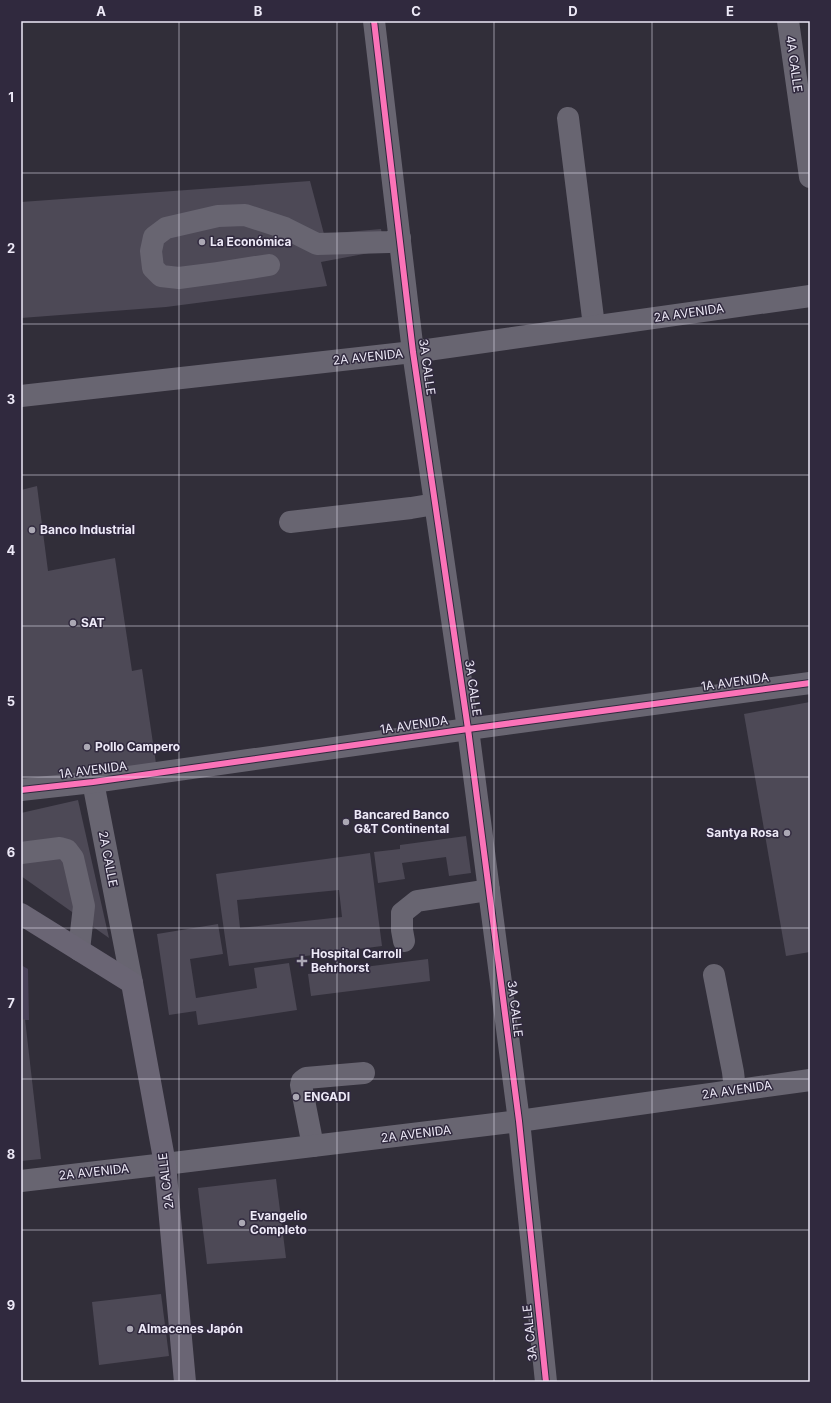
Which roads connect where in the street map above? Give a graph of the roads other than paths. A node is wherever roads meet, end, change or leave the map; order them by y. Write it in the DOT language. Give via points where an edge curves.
graph roads {
  1 [pos="374,21"];
  2 [pos="788,21"];
  3 [pos="568,118"];
  4 [pos="810,178"];
  5 [pos="400,238"];
  6 [pos="269,265"];
  7 [pos="810,296"];
  8 [pos="594,326"];
  9 [pos="413,352"];
  10 [pos="21,396"];
  11 [pos="435,504"];
  12 [pos="290,522"];
  13 [pos="810,683"];
  14 [pos="468,729"];
  15 [pos="93,782"];
  16 [pos="21,790"];
  17 [pos="21,853"];
  18 [pos="489,890"];
  19 [pos="21,914"];
  20 [pos="404,941"];
  21 [pos="79,950"];
  22 [pos="714,975"];
  23 [pos="132,983"];
  24 [pos="364,1073"];
  25 [pos="810,1080"];
  26 [pos="735,1090"];
  27 [pos="519,1121"];
  28 [pos="313,1146"];
  29 [pos="165,1164"];
  30 [pos="21,1181"];
  31 [pos="185,1382"];
  32 [pos="546,1382"];
  1 -- 5 [label="street, 3A CALLE"];
  2 -- 4 [label="street, 4A CALLE"];
  3 -- 8 [label="street"];
  5 -- 6 [label="street" via="389,242 317,244 285,228 245,215 218,216 166,228 154,237 151,251 153,268 161,276 179,278"];
  5 -- 9 [label="street, 3A CALLE"];
  7 -- 8 [label="street, 2A AVENIDA"];
  8 -- 9 [label="street, 2A AVENIDA"];
  9 -- 10 [label="street, 2A AVENIDA"];
  9 -- 11 [label="street, 3A CALLE"];
  11 -- 12 [label="street"];
  11 -- 14 [label="street, 3A CALLE"];
  13 -- 14 [label="street, 1A AVENIDA"];
  14 -- 15 [label="street, 1A AVENIDA"];
  14 -- 18 [label="street, 3A CALLE"];
  15 -- 16 [label="street, 1A AVENIDA"];
  15 -- 23 [label="street, 2A CALLE"];
  17 -- 21 [label="street" via="60,848 67,850 73,858 84,906"];
  18 -- 20 [label="street" via="417,902 402,913"];
  18 -- 27 [label="street, 3A CALLE"];
  19 -- 21 [label="main road"];
  21 -- 23 [label="main road"];
  22 -- 26 [label="street"];
  23 -- 29 [label="main road, 2A CALLE"];
  24 -- 28 [label="street" via="306,1078 302,1081"];
  25 -- 26 [label="street, 2A AVENIDA"];
  26 -- 27 [label="street, 2A AVENIDA"];
  27 -- 28 [label="street, 2A AVENIDA"];
  27 -- 32 [label="street, 3A CALLE"];
  28 -- 29 [label="street, 2A AVENIDA"];
  29 -- 30 [label="street, 2A AVENIDA"];
  29 -- 31 [label="main road, 2A CALLE"];
}
